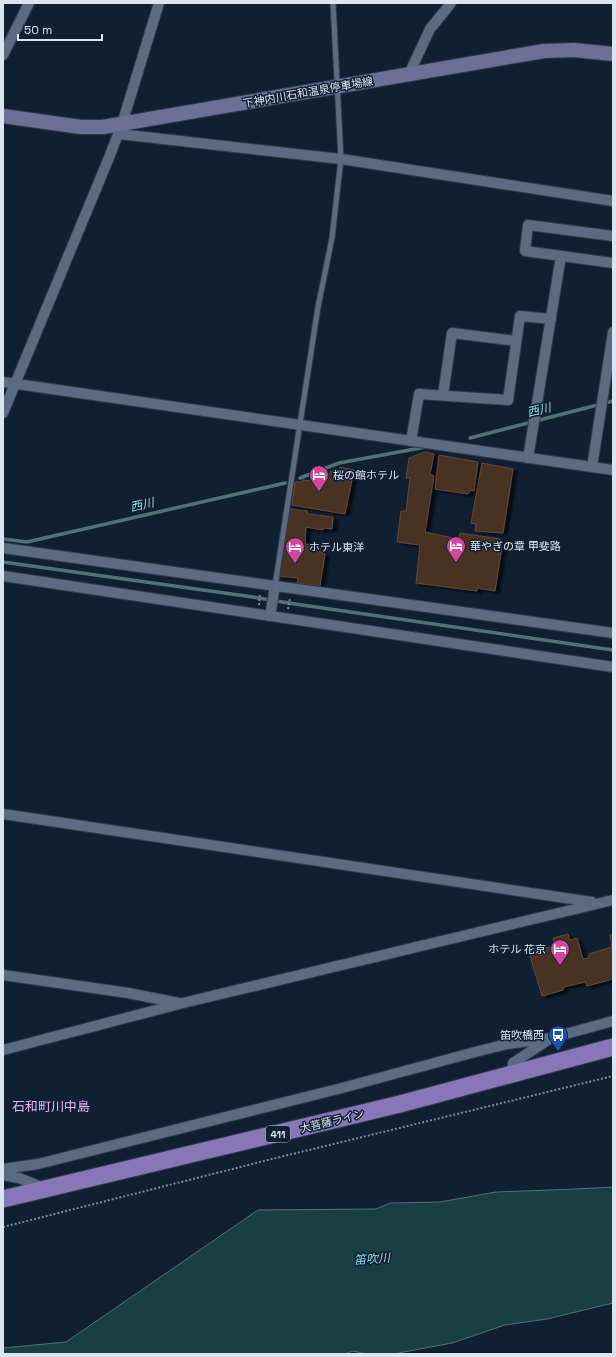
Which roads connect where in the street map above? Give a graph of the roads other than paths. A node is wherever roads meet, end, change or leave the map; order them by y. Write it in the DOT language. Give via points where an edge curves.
graph roads {
  1 [pos="29,3"];
  2 [pos="159,3"];
  3 [pos="333,3"];
  4 [pos="451,3"];
  5 [pos="613,54"];
  6 [pos="3,55"];
  7 [pos="409,74"];
  8 [pos="337,87"];
  9 [pos="3,116"];
  10 [pos="120,129"];
  11 [pos="341,159"];
  12 [pos="613,201"];
  13 [pos="613,236"];
  14 [pos="561,256"];
  15 [pos="613,263"];
  16 [pos="551,319"];
  17 [pos="613,332"];
  18 [pos="516,342"];
  19 [pos="3,382"];
  20 [pos="15,384"];
  21 [pos="443,396"];
  22 [pos="3,413"];
  23 [pos="300,425"];
  24 [pos="411,441"];
  25 [pos="528,458"];
  26 [pos="592,467"];
  27 [pos="613,470"];
  28 [pos="3,548"];
  29 [pos="3,576"];
  30 [pos="275,586"];
  31 [pos="270,616"];
  32 [pos="613,633"];
  33 [pos="613,667"];
  34 [pos="3,814"];
  35 [pos="613,900"];
  36 [pos="598,903"];
  37 [pos="3,975"];
  38 [pos="182,1003"];
  39 [pos="613,1021"];
  40 [pos="551,1038"];
  41 [pos="613,1047"];
  42 [pos="3,1050"];
  43 [pos="511,1075"];
  44 [pos="3,1169"];
  45 [pos="3,1175"];
  46 [pos="44,1188"];
  47 [pos="3,1199"];
  1 -- 6 [label="street"];
  2 -- 10 [label="street"];
  3 -- 8 [label="lane"];
  4 -- 7 [label="street" via="430,29"];
  5 -- 7 [label="main road, 下神内川石和温泉停車場線" via="574,50 544,51"];
  7 -- 8 [label="main road, 下神内川石和温泉停車場線"];
  8 -- 10 [label="main road, 下神内川石和温泉停車場線"];
  8 -- 11 [label="lane"];
  9 -- 10 [label="main road, 下神内川石和温泉停車場線" via="81,127"];
  10 -- 11 [label="street"];
  10 -- 20 [label="street"];
  11 -- 12 [label="street"];
  11 -- 23 [label="lane" via="332,238 318,307"];
  13 -- 14 [label="street" via="528,225 525,251"];
  14 -- 15 [label="street"];
  14 -- 16 [label="street"];
  16 -- 18 [label="street" via="520,316"];
  16 -- 25 [label="street"];
  17 -- 26 [label="street"];
  18 -- 21 [label="street" via="508,400"];
  18 -- 21 [label="street" via="452,333"];
  19 -- 20 [label="street"];
  20 -- 22 [label="street"];
  20 -- 23 [label="street"];
  21 -- 24 [label="street" via="419,394"];
  23 -- 24 [label="street"];
  23 -- 30 [label="lane"];
  24 -- 25 [label="street"];
  25 -- 26 [label="street"];
  26 -- 27 [label="street"];
  28 -- 30 [label="street"];
  29 -- 31 [label="street"];
  30 -- 31 [label="street"];
  30 -- 32 [label="street"];
  31 -- 33 [label="street"];
  34 -- 36 [label="street"];
  35 -- 36 [label="street"];
  36 -- 38 [label="street"];
  37 -- 38 [label="street"];
  38 -- 42 [label="street"];
  39 -- 40 [label="street"];
  40 -- 43 [label="street" via="513,1063"];
  40 -- 44 [label="street" via="507,1044 46,1162"];
  41 -- 43 [label="highway, 大菩薩ライン / 411"];
  43 -- 46 [label="highway, 大菩薩ライン / 411" via="268,1136"];
  45 -- 46 [label="street"];
  46 -- 47 [label="highway, 大菩薩ライン / 411"];
}
